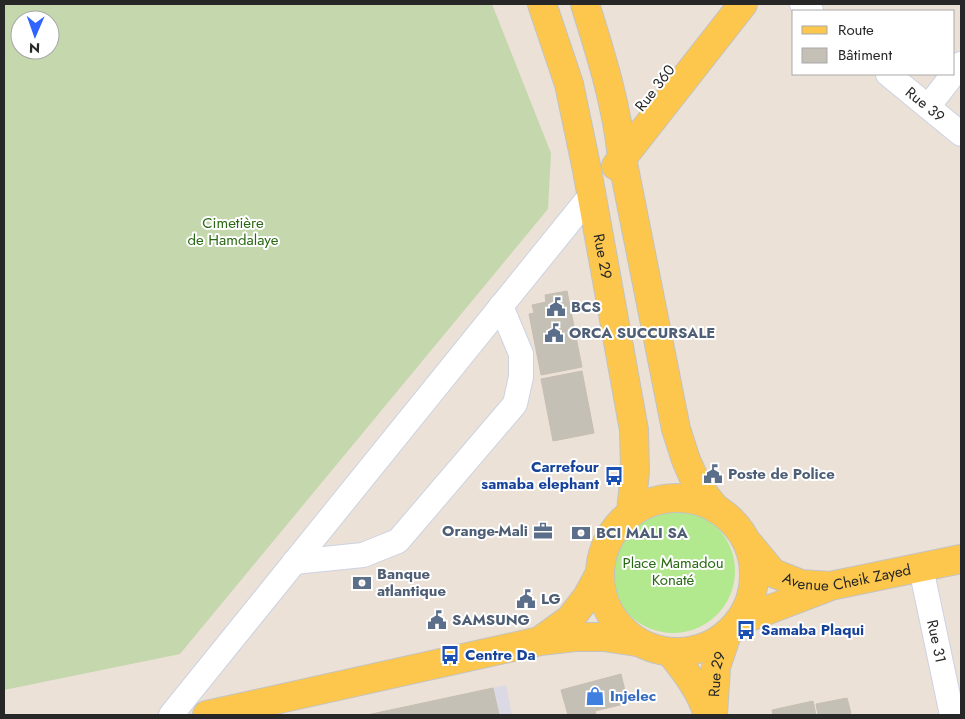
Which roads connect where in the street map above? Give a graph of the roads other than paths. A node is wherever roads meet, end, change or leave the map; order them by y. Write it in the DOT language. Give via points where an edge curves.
graph roads {
  1 [pos="542,4"];
  2 [pos="585,4"];
  3 [pos="721,4"];
  4 [pos="743,4"];
  5 [pos="889,75"];
  6 [pos="953,75"];
  7 [pos="928,107"];
  8 [pos="961,134"];
  9 [pos="621,146"];
  10 [pos="590,188"];
  11 [pos="501,306"];
  12 [pos="716,509"];
  13 [pos="630,513"];
  14 [pos="746,541"];
  15 [pos="961,559"];
  16 [pos="294,562"];
  17 [pos="921,568"];
  18 [pos="598,575"];
  19 [pos="830,586"];
  20 [pos="733,628"];
  21 [pos="540,641"];
  22 [pos="637,642"];
  23 [pos="670,652"];
  24 [pos="171,715"];
  25 [pos="207,715"];
  26 [pos="708,715"];
  27 [pos="713,715"];
  28 [pos="952,715"];
  1 -- 10 [label="main road, Rue 29" via="569,84"];
  2 -- 9 [label="main road" via="609,79"];
  3 -- 9 [label="main road, Rue 360"];
  4 -- 9 [label="main road"];
  5 -- 7 [label="street, Rue 39"];
  6 -- 7 [label="street"];
  7 -- 8 [label="street, Rue 39"];
  9 -- 10 [label="main road, Rue 360"];
  9 -- 12 [label="main road" via="676,429 697,485"];
  10 -- 11 [label="street"];
  10 -- 13 [label="main road, Rue 29" via="634,430 635,471"];
  11 -- 16 [label="street"];
  11 -- 16 [label="street" via="521,354 521,377 515,404 398,541 363,555"];
  12 -- 13 [label="main road" via="696,500 673,498 650,502"];
  12 -- 14 [label="main road" via="734,523"];
  13 -- 18 [label="main road" via="607,540"];
  14 -- 19 [label="main road, Avenue Cheik Zayed" via="773,573 801,584"];
  14 -- 20 [label="main road" via="753,561 754,582 749,602"];
  15 -- 17 [label="main road, Avenue Cheik Zayed"];
  16 -- 24 [label="street"];
  17 -- 19 [label="main road, Avenue Cheik Zayed"];
  17 -- 28 [label="street, Rue 31"];
  18 -- 21 [label="main road" via="587,597 570,619"];
  18 -- 22 [label="main road" via="603,601 616,624"];
  19 -- 20 [label="main road"];
  20 -- 23 [label="main road" via="700,649"];
  20 -- 27 [label="main road, Rue 29" via="716,667"];
  21 -- 22 [label="main road" via="604,637"];
  21 -- 25 [label="main road"];
  22 -- 23 [label="main road"];
  23 -- 26 [label="main road, Rue 29" via="703,699"];
}
